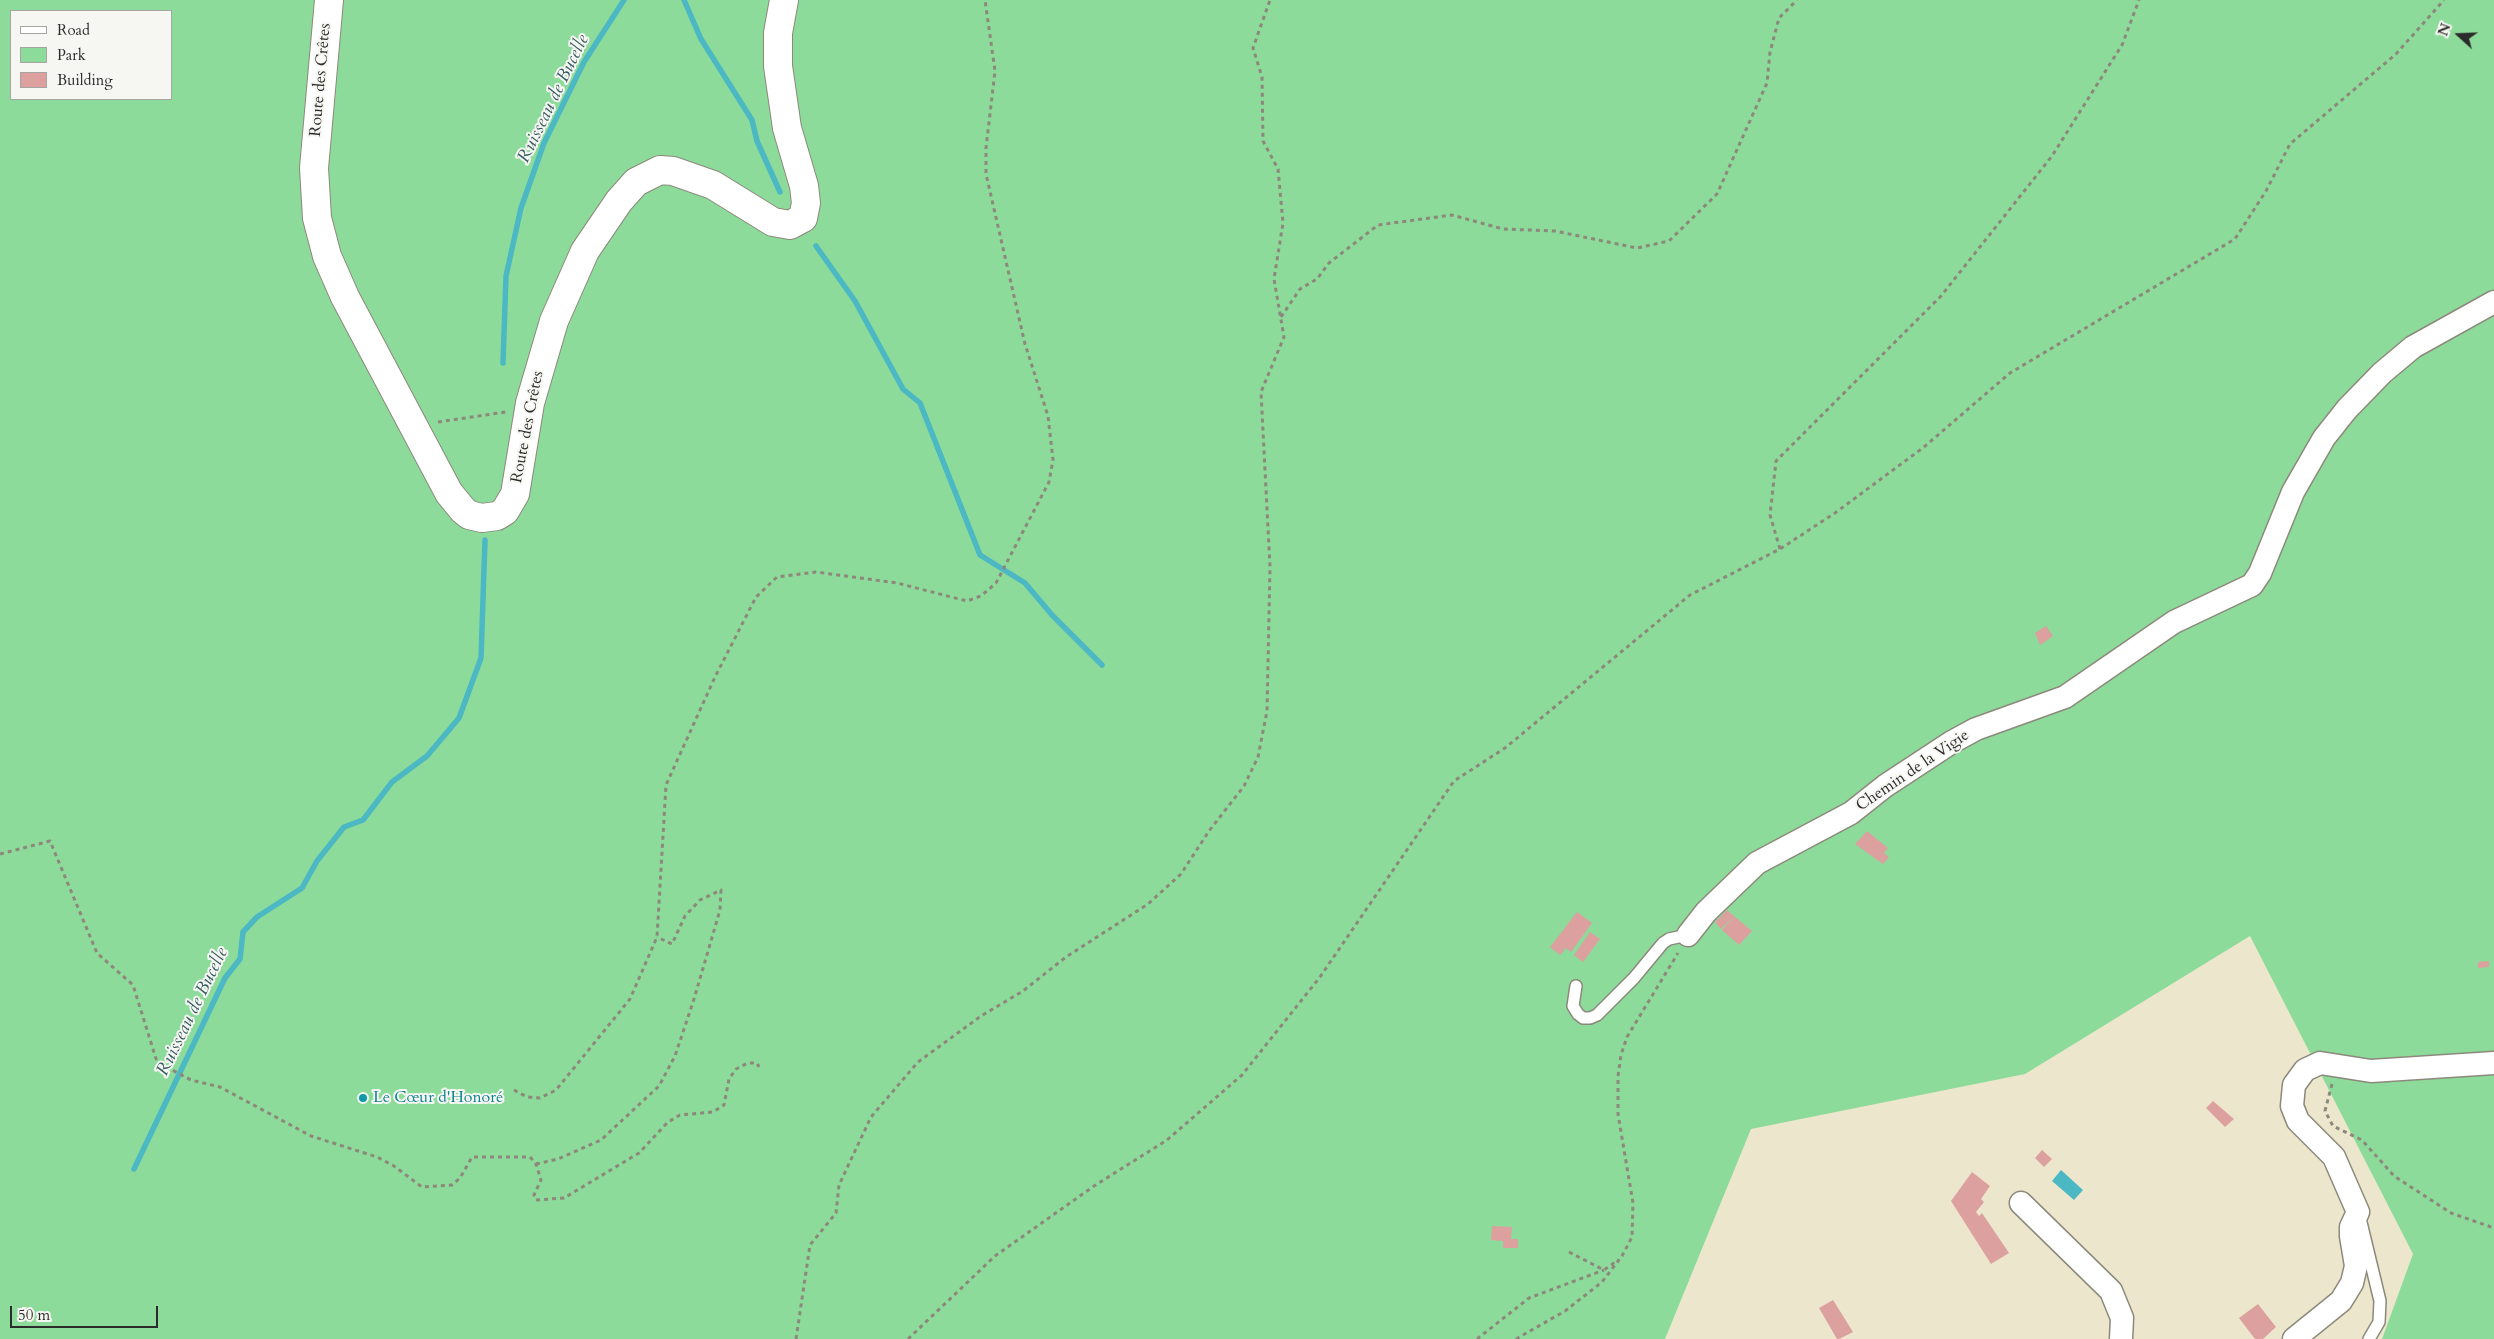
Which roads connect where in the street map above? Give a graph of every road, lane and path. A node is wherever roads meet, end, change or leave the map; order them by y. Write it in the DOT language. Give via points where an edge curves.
graph roads {
  1 [pos="329,0"];
  2 [pos="784,0"];
  3 [pos="985,0"];
  4 [pos="1270,0"];
  5 [pos="1797,0"];
  6 [pos="2139,0"];
  7 [pos="2444,0"];
  8 [pos="2494,302"];
  9 [pos="1281,318"];
  10 [pos="528,412"];
  11 [pos="416,428"];
  12 [pos="1780,549"];
  13 [pos="0,854"];
  14 [pos="1688,935"];
  15 [pos="657,937"];
  16 [pos="1576,986"];
  17 [pos="2494,1063"];
  18 [pos="759,1067"];
  19 [pos="2343,1067"];
  20 [pos="514,1090"];
  21 [pos="536,1164"];
  22 [pos="2021,1203"];
  23 [pos="2358,1212"];
  24 [pos="2494,1228"];
  25 [pos="1570,1252"];
  26 [pos="1622,1256"];
  27 [pos="1604,1270"];
  28 [pos="796,1339"];
  29 [pos="908,1339"];
  30 [pos="1478,1339"];
  31 [pos="1516,1339"];
  32 [pos="2121,1339"];
  33 [pos="2294,1339"];
  34 [pos="2369,1339"];
  1 -- 11 [label="street, Route des Crêtes" via="316,133 318,224 342,290"];
  2 -- 10 [label="street, Route des Crêtes" via="778,33 778,66 787,128 804,186 806,203 803,218 790,225 773,222 713,185 673,170 660,170 636,182 602,223 570,281 545,345"];
  3 -- 15 [label="path" via="995,71 986,174 1025,344 1048,416 1053,460 1049,482 996,583 981,596 966,601 897,583 816,572 777,577 756,597 666,785"];
  4 -- 9 [label="path" via="1253,48 1262,77 1263,141 1278,169 1283,223 1274,279"];
  5 -- 9 [label="path" via="1779,18 1770,52 1767,83 1717,194 1669,241 1637,248 1555,231 1503,229 1452,215 1378,225 1329,263 1317,279 1300,289"];
  6 -- 12 [label="path" via="2122,44 2052,156 1941,296 1776,461 1770,515"];
  7 -- 12 [label="path" via="2396,54 2290,144 2266,191 2235,239 2010,373 1924,447"];
  8 -- 14 [label="street, Chemin de la Vigie" via="2413,347 2347,409 2324,438 2293,492 2252,585 2174,622 2065,697 1976,729 1952,742 1850,813 1757,863 1706,912"];
  9 -- 28 [label="path" via="1284,337 1261,392 1270,567 1267,710 1258,757 1244,786 1209,830 1181,874 1148,904 1066,957 1023,991 981,1016 918,1062 871,1117 838,1185 836,1213 810,1245"];
  10 -- 11 [label="path" via="480,414"];
  10 -- 11 [label="street, Route des Crêtes" via="515,494 505,511 490,518 470,515 456,504"];
  12 -- 29 [label="path" via="1690,595 1505,748 1454,781 1320,977 1242,1075 1166,1140 995,1256"];
  13 -- 21 [label="path" via="50,841 97,953 133,985 157,1062 190,1080 220,1087 319,1139 377,1157 422,1187 452,1185 472,1157 530,1156"];
  14 -- 16 [label="lane" via="1663,943 1597,1015 1583,1018 1578,1014 1573,1006"];
  14 -- 26 [label="path" via="1627,1037 1621,1055 1618,1114 1634,1220 1632,1237"];
  15 -- 20 [label="path" via="630,999 556,1090 540,1098"];
  15 -- 21 [label="path" via="672,944 685,916 700,900 721,890 720,910 694,998 675,1056 659,1086 601,1140 558,1159"];
  17 -- 19 [label="street" via="2371,1071"];
  18 -- 21 [label="path" via="757,1063 736,1068 729,1079 724,1105 714,1112 680,1115 668,1122 639,1153 564,1198 536,1200 534,1195 541,1180"];
  19 -- 23 [label="street" via="2320,1064 2305,1070 2294,1085 2292,1106 2298,1121 2334,1157"];
  19 -- 24 [label="path" via="2334,1079 2325,1111 2333,1126 2362,1140 2394,1176 2451,1213"];
  22 -- 32 [label="street" via="2111,1292 2122,1318"];
  23 -- 33 [label="street" via="2351,1227 2356,1266 2352,1283 2341,1301"];
  23 -- 34 [label="lane" via="2380,1301 2379,1322"];
  25 -- 27 [label="path"];
  26 -- 27 [label="path"];
  26 -- 31 [label="path" via="1602,1282 1565,1311"];
  27 -- 30 [label="path" via="1529,1298"];
}
